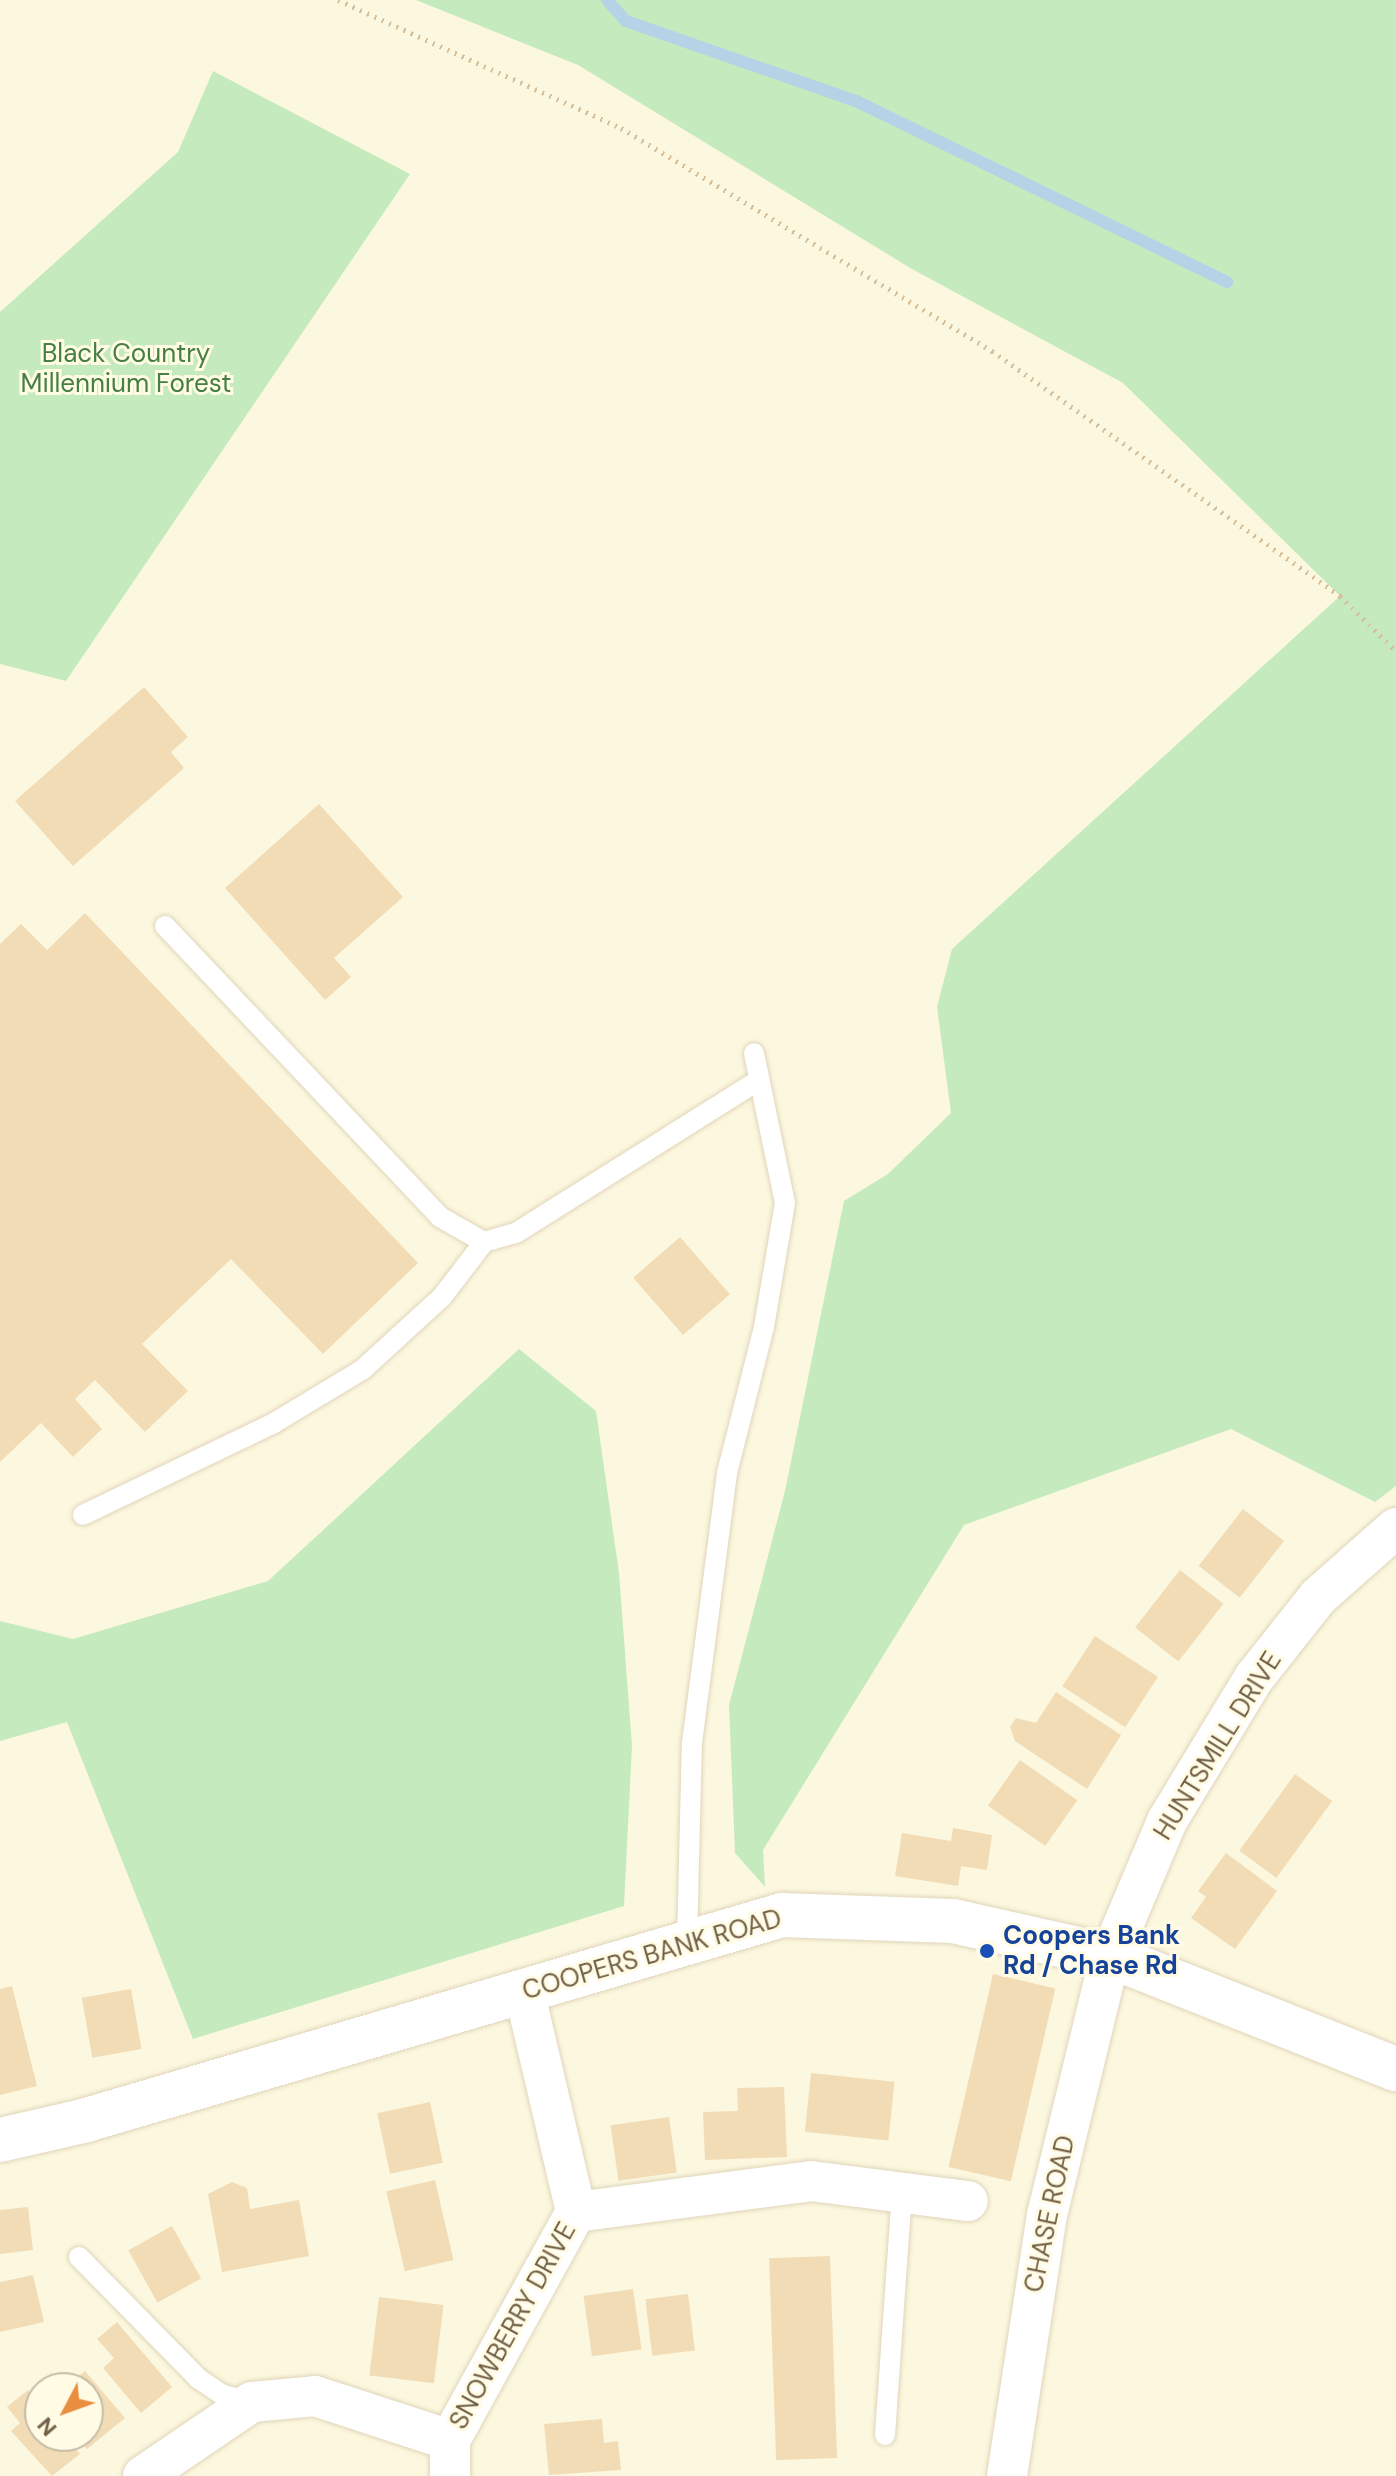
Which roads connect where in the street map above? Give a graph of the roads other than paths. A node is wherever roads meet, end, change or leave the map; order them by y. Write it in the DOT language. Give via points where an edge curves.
graph roads {
  1 [pos="165,926"];
  2 [pos="754,1053"];
  3 [pos="759,1080"];
  4 [pos="484,1242"];
  5 [pos="83,1515"];
  6 [pos="1396,1528"];
  7 [pos="687,1943"];
  8 [pos="1110,1956"];
  9 [pos="524,1991"];
  10 [pos="1396,2069"];
  11 [pos="0,2140"];
  12 [pos="902,2192"];
  13 [pos="968,2201"];
  14 [pos="576,2212"];
  15 [pos="79,2257"];
  16 [pos="252,2402"];
  17 [pos="885,2435"];
  18 [pos="450,2458"];
  19 [pos="150,2474"];
  20 [pos="1007,2476"];
  1 -- 4 [label="lane" via="440,1217"];
  2 -- 3 [label="lane"];
  3 -- 4 [label="lane" via="516,1233"];
  3 -- 7 [label="lane" via="785,1203 764,1327 727,1473 692,1743"];
  4 -- 5 [label="lane" via="442,1297 362,1370 274,1423"];
  6 -- 8 [label="street, HUNTSMILL DRIVE" via="1318,1597 1254,1678 1167,1821"];
  7 -- 8 [label="street, COOPERS BANK ROAD" via="782,1915 953,1921"];
  7 -- 9 [label="street, COOPERS BANK ROAD"];
  8 -- 10 [label="street, COOPERS BANK ROAD"];
  8 -- 20 [label="street, CHASE ROAD" via="1047,2215"];
  9 -- 11 [label="street, COOPERS BANK ROAD" via="83,2121"];
  9 -- 14 [label="street, SNOWBERRY DRIVE"];
  12 -- 13 [label="street"];
  12 -- 14 [label="street" via="811,2181"];
  12 -- 17 [label="lane"];
  14 -- 18 [label="street, SNOWBERRY DRIVE"];
  15 -- 16 [label="lane" via="199,2379 223,2395"];
  16 -- 18 [label="street" via="315,2396"];
  16 -- 19 [label="street"];
}
